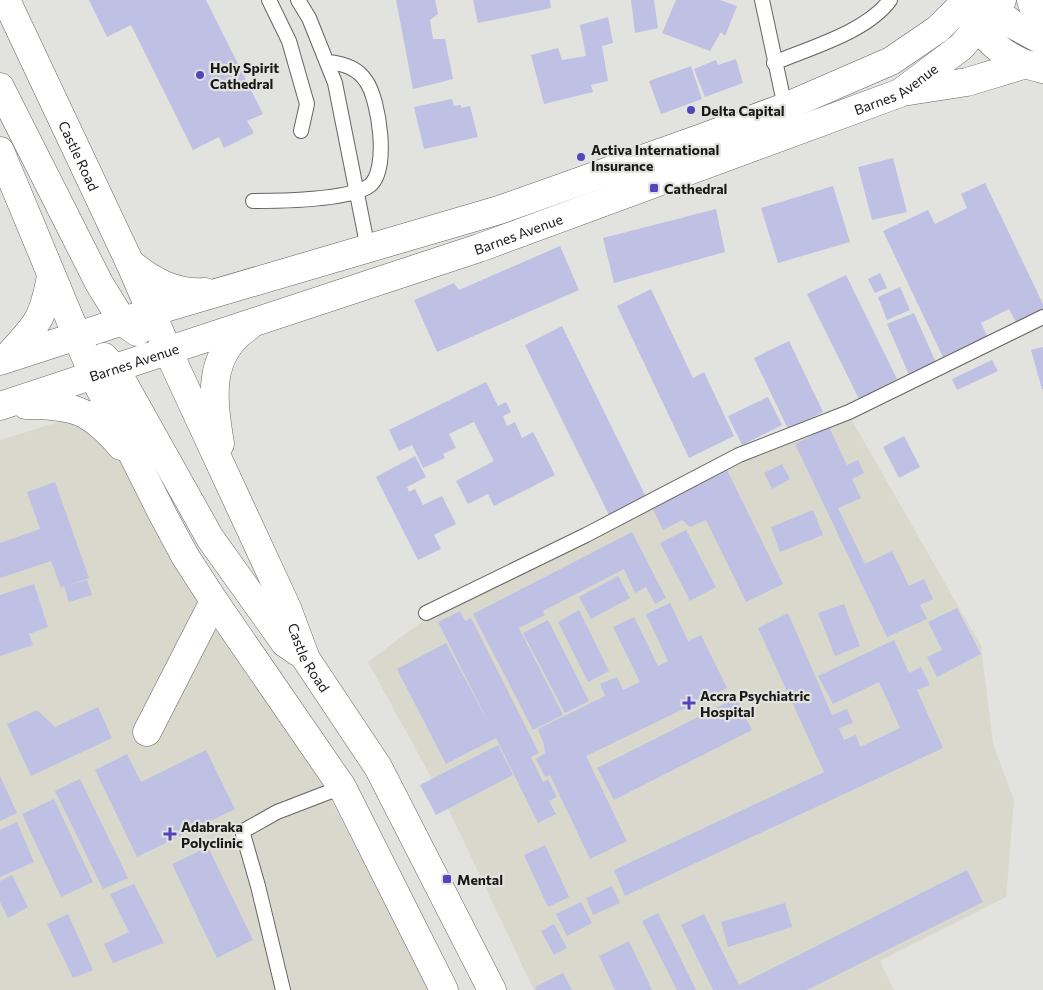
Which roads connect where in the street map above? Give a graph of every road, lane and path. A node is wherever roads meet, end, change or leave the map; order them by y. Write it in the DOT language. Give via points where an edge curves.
graph roads {
  1 [pos="6,0"];
  2 [pos="269,0"];
  3 [pos="298,0"];
  4 [pos="762,0"];
  5 [pos="890,0"];
  6 [pos="1031,0"];
  7 [pos="981,8"];
  8 [pos="1043,36"];
  9 [pos="1043,41"];
  10 [pos="326,62"];
  11 [pos="774,63"];
  12 [pos="1033,67"];
  13 [pos="0,87"];
  14 [pos="900,93"];
  15 [pos="785,107"];
  16 [pos="301,130"];
  17 [pos="0,151"];
  18 [pos="356,192"];
  19 [pos="252,201"];
  20 [pos="368,249"];
  21 [pos="130,263"];
  22 [pos="51,276"];
  23 [pos="228,290"];
  24 [pos="1043,317"];
  25 [pos="257,320"];
  26 [pos="137,322"];
  27 [pos="78,336"];
  28 [pos="168,351"];
  29 [pos="2,360"];
  30 [pos="106,369"];
  31 [pos="2,406"];
  32 [pos="140,468"];
  33 [pos="225,475"];
  34 [pos="214,601"];
  35 [pos="426,613"];
  36 [pos="306,659"];
  37 [pos="147,732"];
  38 [pos="342,786"];
  39 [pos="283,990"];
  40 [pos="444,990"];
  41 [pos="492,990"];
  1 -- 21 [label="main road, Castle Road"];
  2 -- 16 [label="lane" via="289,41 307,104"];
  3 -- 10 [label="lane" via="309,18"];
  4 -- 11 [label="lane"];
  5 -- 11 [label="lane" via="858,27"];
  6 -- 8 [label="main road"];
  7 -- 9 [label="main road"];
  7 -- 12 [label="main road" via="992,43"];
  7 -- 14 [label="main road, Barnes Avenue" via="961,47"];
  7 -- 15 [label="main road, Barnes Avenue" via="891,61"];
  10 -- 18 [label="lane" via="335,83"];
  10 -- 18 [label="lane" via="345,64 366,80 377,104 381,152 378,176 370,186"];
  11 -- 15 [label="lane"];
  12 -- 14 [label="main road"];
  13 -- 26 [label="main road" via="75,239"];
  14 -- 25 [label="main road, Barnes Avenue" via="479,248"];
  15 -- 20 [label="main road, Barnes Avenue" via="499,210"];
  17 -- 22 [label="main road"];
  18 -- 19 [label="lane" via="286,201"];
  18 -- 20 [label="lane"];
  20 -- 23 [label="main road, Barnes Avenue"];
  21 -- 23 [label="main road" via="150,280 170,288 192,293"];
  21 -- 26 [label="main road, Castle Road"];
  22 -- 27 [label="main road"];
  22 -- 29 [label="main road" via="45,307 36,326"];
  23 -- 26 [label="main road, Barnes Avenue"];
  24 -- 35 [label="lane" via="849,412 739,455"];
  25 -- 28 [label="main road, Barnes Avenue"];
  25 -- 33 [label="main road" via="229,343 218,361 215,374 215,408"];
  26 -- 27 [label="main road, Barnes Avenue"];
  26 -- 28 [label="main road, Castle Road"];
  26 -- 30 [label="main road"];
  27 -- 29 [label="main road, Barnes Avenue"];
  27 -- 30 [label="main road"];
  28 -- 30 [label="main road, Barnes Avenue"];
  28 -- 33 [label="main road, Castle Road"];
  30 -- 31 [label="main road, Barnes Avenue"];
  30 -- 32 [label="main road"];
  30 -- 36 [label="main road" via="210,538 285,643"];
  31 -- 32 [label="main road" via="47,405 81,410 107,430"];
  32 -- 34 [label="main road" via="185,556"];
  33 -- 36 [label="main road, Castle Road" via="287,608"];
  34 -- 37 [label="main road"];
  34 -- 38 [label="main road"];
  36 -- 41 [label="main road, Castle Road" via="378,767"];
  38 -- 39 [label="lane" via="277,812 243,834"];
  38 -- 40 [label="main road"];
}
